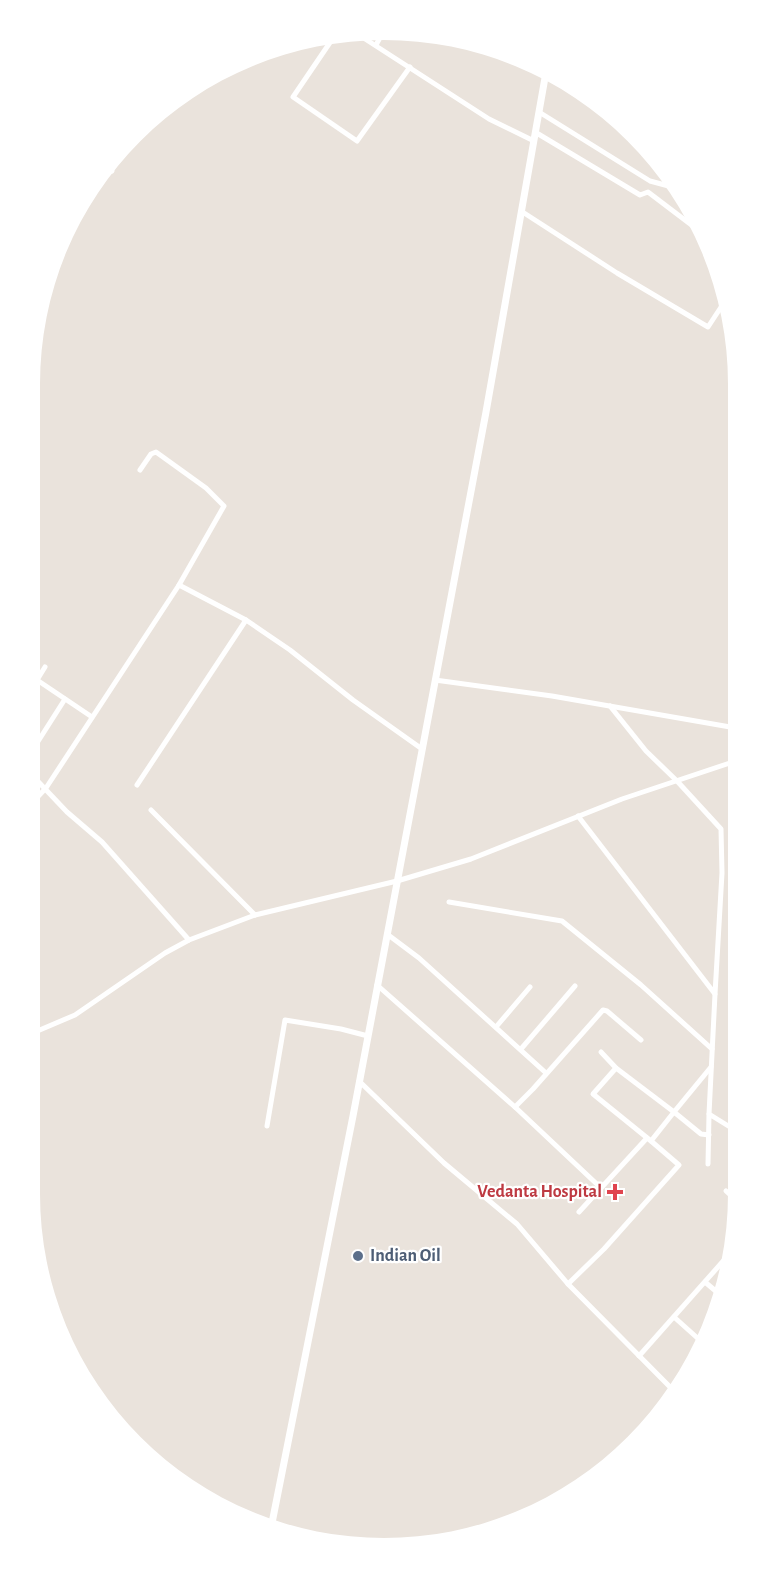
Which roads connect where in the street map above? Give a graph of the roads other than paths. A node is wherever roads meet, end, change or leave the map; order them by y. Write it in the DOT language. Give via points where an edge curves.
graph roads {
  1 [pos="379,40"];
  2 [pos="369,41"];
  3 [pos="328,45"];
  4 [pos="376,45"];
  5 [pos="410,67"];
  6 [pos="544,81"];
  7 [pos="539,112"];
  8 [pos="536,132"];
  9 [pos="534,141"];
  10 [pos="664,185"];
  11 [pos="521,211"];
  12 [pos="686,221"];
  13 [pos="719,310"];
  14 [pos="140,471"];
  15 [pos="179,585"];
  16 [pos="246,620"];
  17 [pos="45,667"];
  18 [pos="40,675"];
  19 [pos="435,680"];
  20 [pos="40,682"];
  21 [pos="65,699"];
  22 [pos="610,706"];
  23 [pos="92,717"];
  24 [pos="728,727"];
  25 [pos="40,738"];
  26 [pos="422,749"];
  27 [pos="728,764"];
  28 [pos="677,781"];
  29 [pos="40,782"];
  30 [pos="137,785"];
  31 [pos="46,788"];
  32 [pos="40,794"];
  33 [pos="151,810"];
  34 [pos="578,816"];
  35 [pos="397,881"];
  36 [pos="448,902"];
  37 [pos="255,915"];
  38 [pos="387,934"];
  39 [pos="189,939"];
  40 [pos="377,985"];
  41 [pos="575,986"];
  42 [pos="530,987"];
  43 [pos="715,994"];
  44 [pos="496,1027"];
  45 [pos="40,1030"];
  46 [pos="368,1036"];
  47 [pos="641,1040"];
  48 [pos="521,1049"];
  49 [pos="712,1049"];
  50 [pos="601,1052"];
  51 [pos="711,1067"];
  52 [pos="616,1068"];
  53 [pos="546,1073"];
  54 [pos="359,1081"];
  55 [pos="515,1107"];
  56 [pos="674,1112"];
  57 [pos="709,1114"];
  58 [pos="267,1126"];
  59 [pos="728,1126"];
  60 [pos="709,1134"];
  61 [pos="649,1139"];
  62 [pos="708,1164"];
  63 [pos="600,1188"];
  64 [pos="579,1212"];
  65 [pos="720,1265"];
  66 [pos="705,1282"];
  67 [pos="568,1284"];
  68 [pos="714,1289"];
  69 [pos="674,1317"];
  70 [pos="696,1337"];
  71 [pos="639,1356"];
  72 [pos="670,1386"];
  73 [pos="273,1519"];
  1 -- 4 [label="street"];
  2 -- 4 [label="street"];
  3 -- 5 [label="street" via="293,97 357,141"];
  4 -- 5 [label="street"];
  5 -- 9 [label="street" via="489,119"];
  6 -- 7 [label="main road"];
  7 -- 8 [label="main road"];
  7 -- 10 [label="street" via="650,181"];
  8 -- 9 [label="main road"];
  8 -- 12 [label="street" via="640,195 648,192"];
  9 -- 11 [label="main road"];
  11 -- 13 [label="street" via="708,327"];
  11 -- 19 [label="main road"];
  14 -- 15 [label="street" via="156,452 224,506"];
  15 -- 16 [label="street"];
  15 -- 23 [label="street"];
  16 -- 26 [label="street"];
  16 -- 30 [label="street"];
  17 -- 18 [label="street"];
  19 -- 22 [label="street"];
  19 -- 26 [label="main road"];
  20 -- 21 [label="street"];
  21 -- 23 [label="street"];
  21 -- 25 [label="street"];
  22 -- 24 [label="street"];
  22 -- 28 [label="street"];
  23 -- 31 [label="street"];
  26 -- 35 [label="main road"];
  27 -- 28 [label="street"];
  28 -- 34 [label="street"];
  28 -- 43 [label="street" via="721,829"];
  29 -- 31 [label="street"];
  31 -- 32 [label="street"];
  31 -- 39 [label="street" via="102,842"];
  33 -- 37 [label="street"];
  34 -- 35 [label="street" via="471,859"];
  34 -- 43 [label="street"];
  35 -- 37 [label="street"];
  35 -- 38 [label="main road"];
  36 -- 49 [label="street" via="562,921"];
  37 -- 39 [label="street"];
  38 -- 40 [label="main road"];
  38 -- 44 [label="street"];
  39 -- 45 [label="street" via="75,1015"];
  40 -- 46 [label="main road"];
  40 -- 55 [label="street"];
  41 -- 48 [label="street"];
  42 -- 44 [label="street"];
  43 -- 49 [label="street"];
  44 -- 48 [label="street"];
  46 -- 54 [label="main road"];
  46 -- 58 [label="street" via="285,1020"];
  47 -- 53 [label="street" via="603,1010"];
  48 -- 53 [label="street"];
  49 -- 51 [label="street"];
  50 -- 52 [label="street"];
  51 -- 56 [label="street"];
  51 -- 57 [label="street"];
  52 -- 56 [label="street"];
  52 -- 61 [label="street" via="592,1094"];
  53 -- 55 [label="street"];
  54 -- 67 [label="street" via="444,1163 517,1224"];
  54 -- 73 [label="main road"];
  55 -- 63 [label="street"];
  56 -- 60 [label="street" via="701,1134"];
  56 -- 61 [label="street"];
  57 -- 59 [label="street"];
  57 -- 60 [label="street"];
  60 -- 62 [label="street"];
  61 -- 63 [label="street"];
  61 -- 67 [label="street" via="679,1165"];
  63 -- 64 [label="street"];
  65 -- 66 [label="street"];
  66 -- 68 [label="street"];
  66 -- 69 [label="street"];
  67 -- 71 [label="street"];
  69 -- 70 [label="street"];
  69 -- 71 [label="street"];
  71 -- 72 [label="street"];
}
